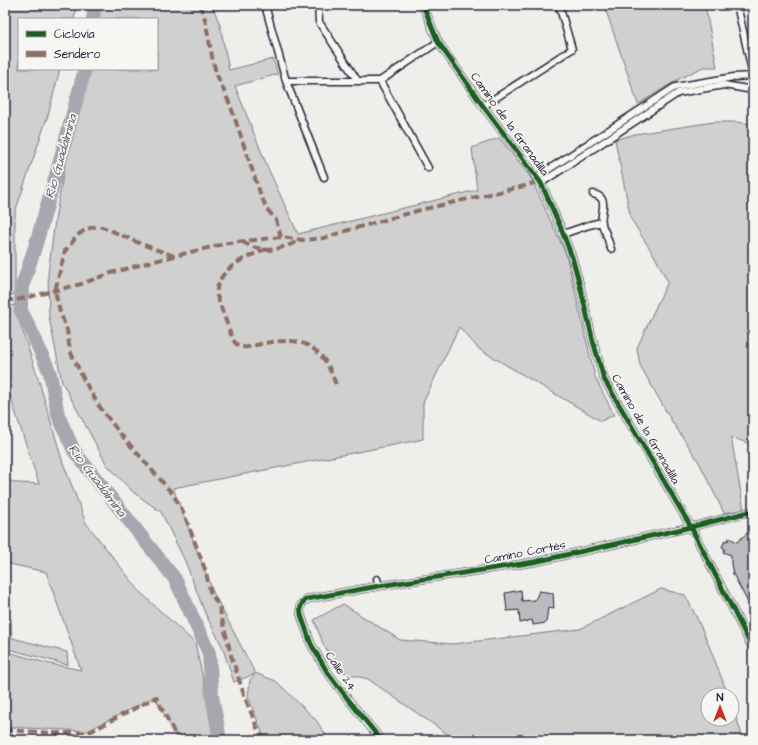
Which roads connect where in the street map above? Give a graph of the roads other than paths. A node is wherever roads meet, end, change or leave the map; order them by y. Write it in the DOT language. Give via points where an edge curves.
graph roads {
  1 [pos="265,5"];
  2 [pos="318,5"];
  3 [pos="423,5"];
  4 [pos="558,5"];
  5 [pos="737,5"];
  6 [pos="438,42"];
  7 [pos="753,77"];
  8 [pos="357,80"];
  9 [pos="286,81"];
  10 [pos="380,81"];
  11 [pos="752,89"];
  12 [pos="677,90"];
  13 [pos="483,106"];
  14 [pos="428,168"];
  15 [pos="324,177"];
  16 [pos="536,177"];
  17 [pos="541,183"];
  18 [pos="593,194"];
  19 [pos="602,222"];
  20 [pos="563,234"];
  21 [pos="611,249"];
  22 [pos="753,511"];
  23 [pos="691,526"];
  24 [pos="377,579"];
  25 [pos="379,586"];
  26 [pos="301,605"];
  27 [pos="753,649"];
  28 [pos="381,740"];
  1 -- 9 [label="street"];
  2 -- 8 [label="street" via="319,22"];
  3 -- 6 [label="street, Camino de la Granadilla"];
  4 -- 13 [label="street" via="572,49"];
  5 -- 7 [label="street"];
  6 -- 10 [label="street"];
  6 -- 13 [label="street, Camino de la Granadilla"];
  7 -- 11 [label="street"];
  7 -- 12 [label="street" via="734,77"];
  8 -- 9 [label="street"];
  8 -- 10 [label="street"];
  9 -- 15 [label="street"];
  10 -- 14 [label="street"];
  11 -- 12 [label="street" via="724,85"];
  12 -- 16 [label="street"];
  12 -- 17 [label="street"];
  13 -- 16 [label="street, Camino de la Granadilla"];
  16 -- 17 [label="street, Camino de la Granadilla"];
  17 -- 20 [label="street, Camino de la Granadilla"];
  18 -- 19 [label="street" via="600,197 603,202"];
  19 -- 20 [label="street"];
  19 -- 21 [label="street"];
  20 -- 23 [label="street, Camino de la Granadilla" via="572,257 604,379"];
  22 -- 23 [label="street, Camino Cortés"];
  23 -- 25 [label="street, Camino Cortés" via="534,562"];
  23 -- 27 [label="street, Camino de la Granadilla"];
  24 -- 25 [label="street"];
  25 -- 26 [label="street, Camino Cortés" via="307,599"];
  26 -- 28 [label="street, Calle 24" via="301,614 311,644 326,670"];
}
